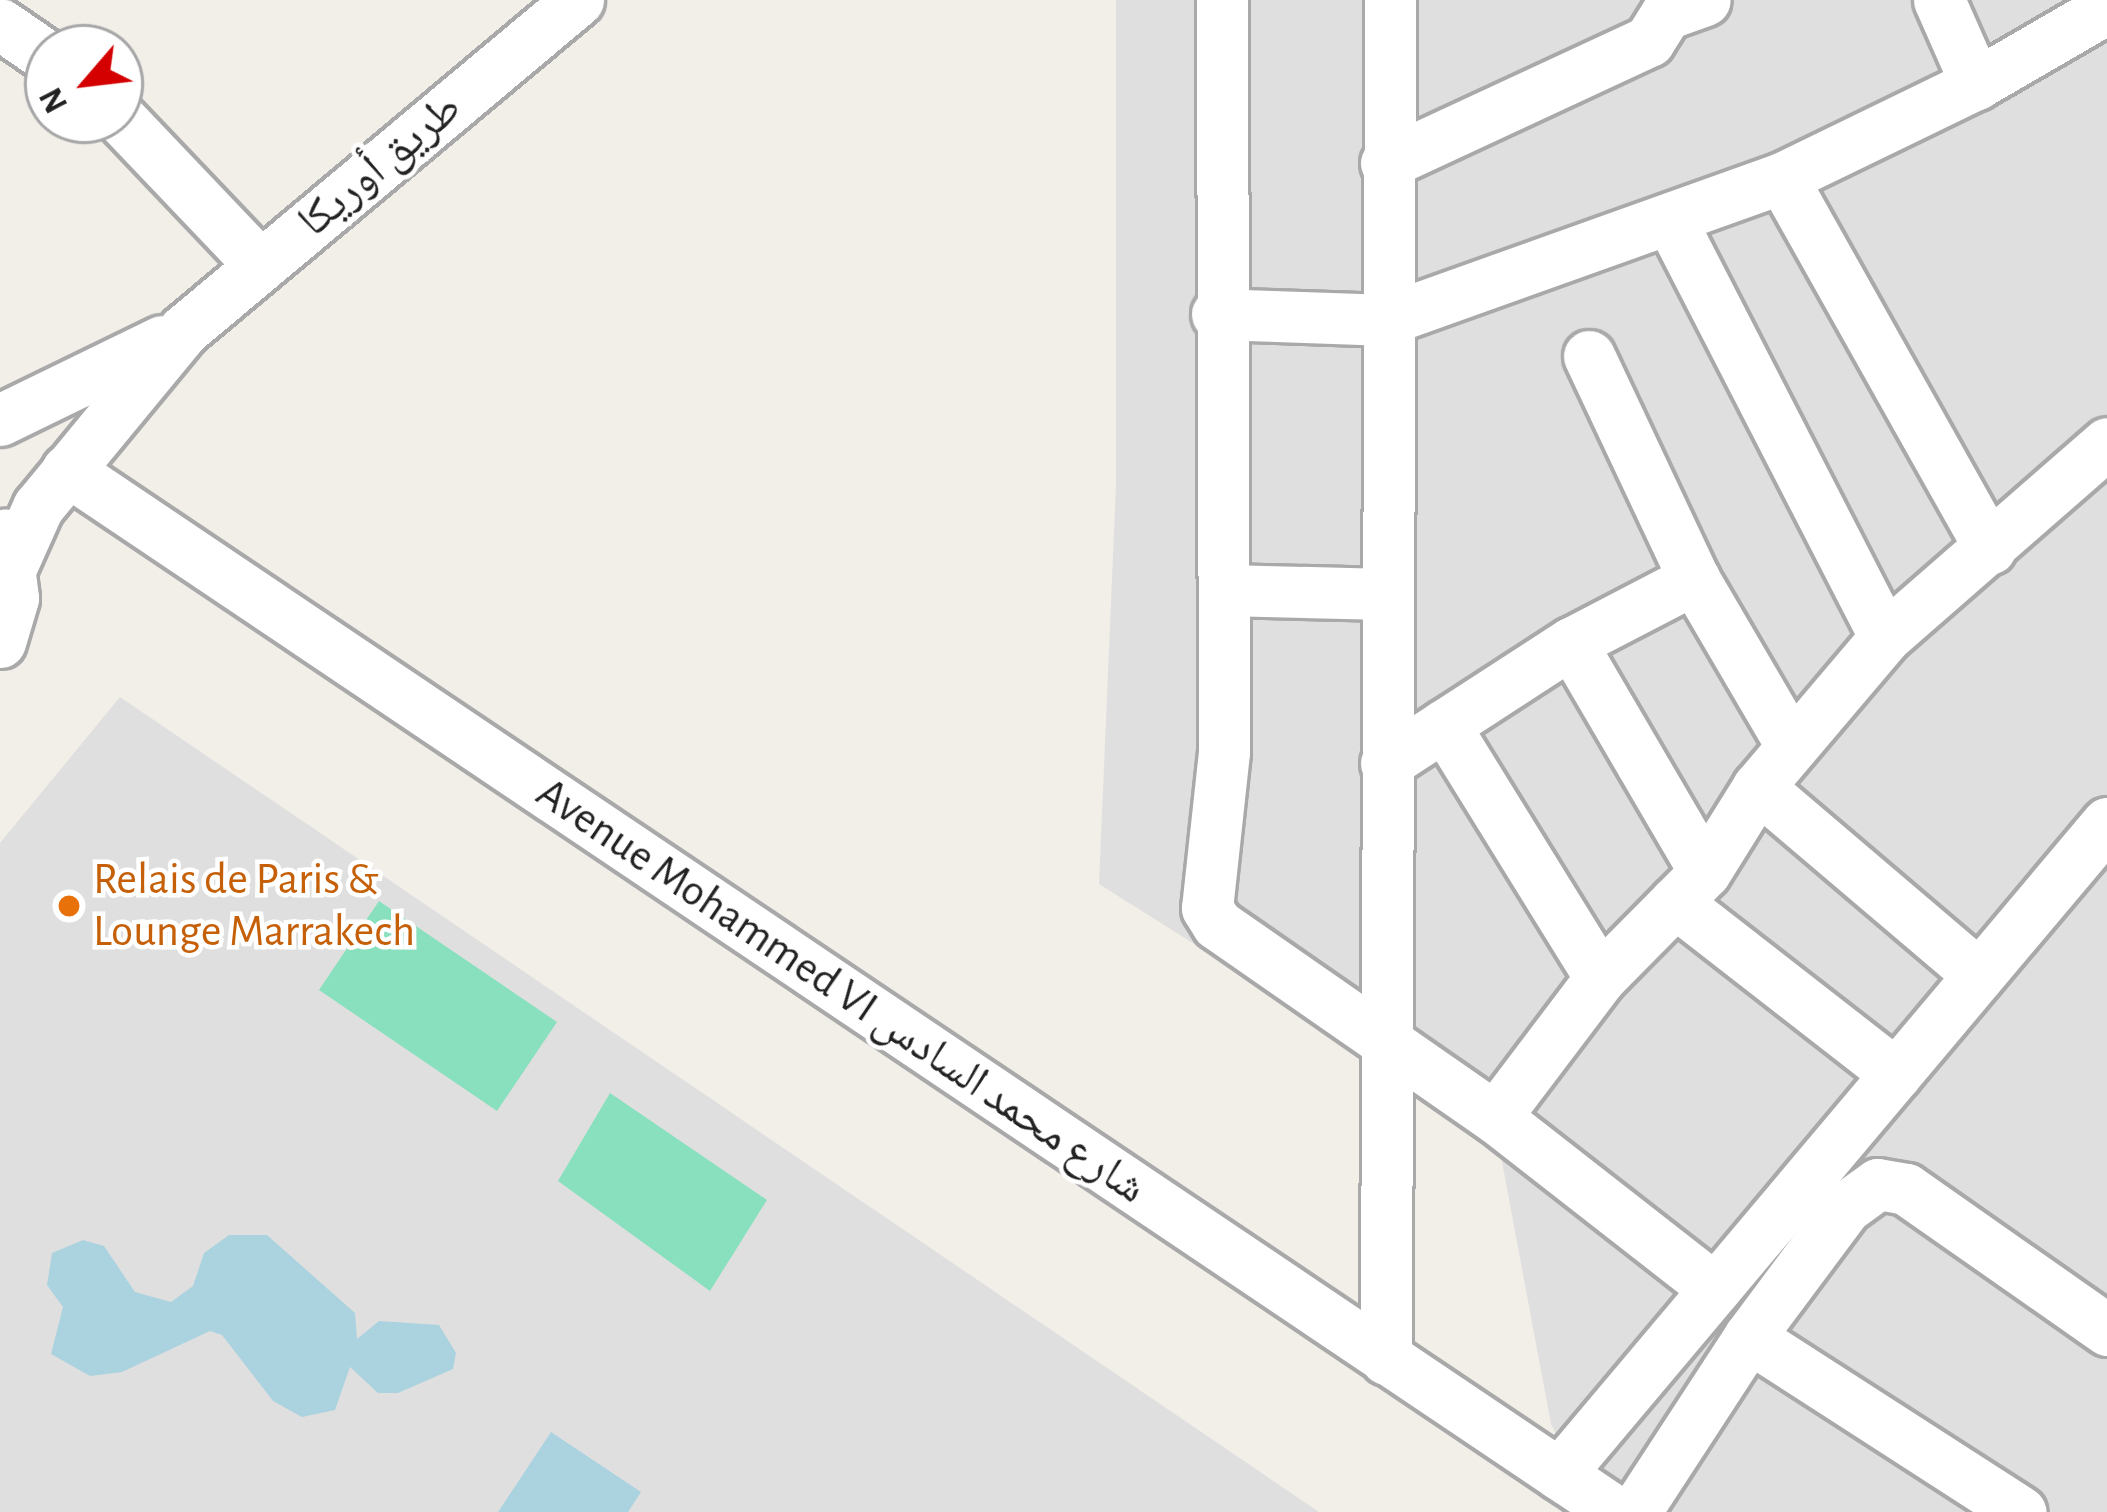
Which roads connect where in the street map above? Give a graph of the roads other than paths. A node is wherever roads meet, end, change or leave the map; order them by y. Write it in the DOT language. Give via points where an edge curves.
graph roads {
  1 [pos="578,0"];
  2 [pos="1222,0"];
  3 [pos="1390,0"];
  4 [pos="1705,0"];
  5 [pos="1939,0"];
  6 [pos="2107,8"];
  7 [pos="1642,21"];
  8 [pos="1976,84"];
  9 [pos="144,143"];
  10 [pos="1386,163"];
  11 [pos="1782,178"];
  12 [pos="1670,219"];
  13 [pos="260,265"];
  14 [pos="1217,314"];
  15 [pos="1385,320"];
  16 [pos="184,330"];
  17 [pos="1589,356"];
  18 [pos="0,421"];
  19 [pos="2107,443"];
  20 [pos="67,470"];
  21 [pos="6,544"];
  22 [pos="1990,549"];
  23 [pos="1694,579"];
  24 [pos="1225,590"];
  25 [pos="1386,594"];
  26 [pos="1885,637"];
  27 [pos="0,642"];
  28 [pos="1571,643"];
  29 [pos="1444,725"];
  30 [pos="1792,747"];
  31 [pos="1386,763"];
  32 [pos="1758,788"];
  33 [pos="2107,823"];
  34 [pos="1690,887"];
  35 [pos="1979,975"];
  36 [pos="1600,978"];
  37 [pos="1386,1042"];
  38 [pos="1896,1074"];
  39 [pos="1495,1117"];
  40 [pos="1715,1289"];
  41 [pos="2107,1330"];
  42 [pos="1749,1336"];
  43 [pos="1387,1358"];
  44 [pos="1559,1474"];
  45 [pos="1616,1512"];
  46 [pos="1635,1512"];
  47 [pos="2021,1512"];
  1 -- 13 [label="street, طريق أوريكا"];
  2 -- 14 [label="street"];
  3 -- 10 [label="street"];
  4 -- 7 [label="street"];
  5 -- 8 [label="street"];
  6 -- 8 [label="street"];
  7 -- 10 [label="street"];
  8 -- 11 [label="street"];
  9 -- 13 [label="street"];
  10 -- 15 [label="street"];
  11 -- 12 [label="street"];
  11 -- 22 [label="street"];
  12 -- 15 [label="street"];
  12 -- 26 [label="street"];
  13 -- 16 [label="street, طريق أوريكا"];
  14 -- 15 [label="street"];
  14 -- 24 [label="street"];
  15 -- 25 [label="street"];
  16 -- 18 [label="street, طريق أوريكا"];
  16 -- 20 [label="street, طريق أوريكا"];
  17 -- 23 [label="street"];
  19 -- 22 [label="street"];
  20 -- 21 [label="street, طريق أوريكا"];
  20 -- 43 [label="street, Avenue Mohammed VI شارع محمد السادس"];
  21 -- 27 [label="street, طريق أوريكا"];
  22 -- 26 [label="street"];
  23 -- 28 [label="street"];
  23 -- 30 [label="street"];
  24 -- 25 [label="street"];
  24 -- 37 [label="street" via="1224,752 1207,908 1216,924"];
  25 -- 31 [label="street"];
  26 -- 30 [label="street"];
  28 -- 29 [label="street"];
  28 -- 34 [label="street"];
  29 -- 31 [label="street"];
  29 -- 36 [label="street"];
  30 -- 32 [label="street"];
  31 -- 37 [label="street"];
  32 -- 34 [label="street"];
  32 -- 35 [label="street"];
  33 -- 35 [label="street"];
  34 -- 36 [label="street"];
  34 -- 38 [label="street"];
  35 -- 38 [label="street"];
  36 -- 39 [label="street"];
  37 -- 39 [label="street"];
  37 -- 43 [label="street"];
  38 -- 40 [label="street"];
  39 -- 40 [label="street"];
  40 -- 44 [label="street"];
  41 -- 42 [label="street" via="1906,1189 1878,1184 1846,1207"];
  42 -- 46 [label="street"];
  42 -- 47 [label="street"];
  43 -- 44 [label="street, Avenue Mohammed VI شارع محمد السادس"];
  44 -- 45 [label="street, Avenue Mohammed VI شارع محمد السادس"];
}
